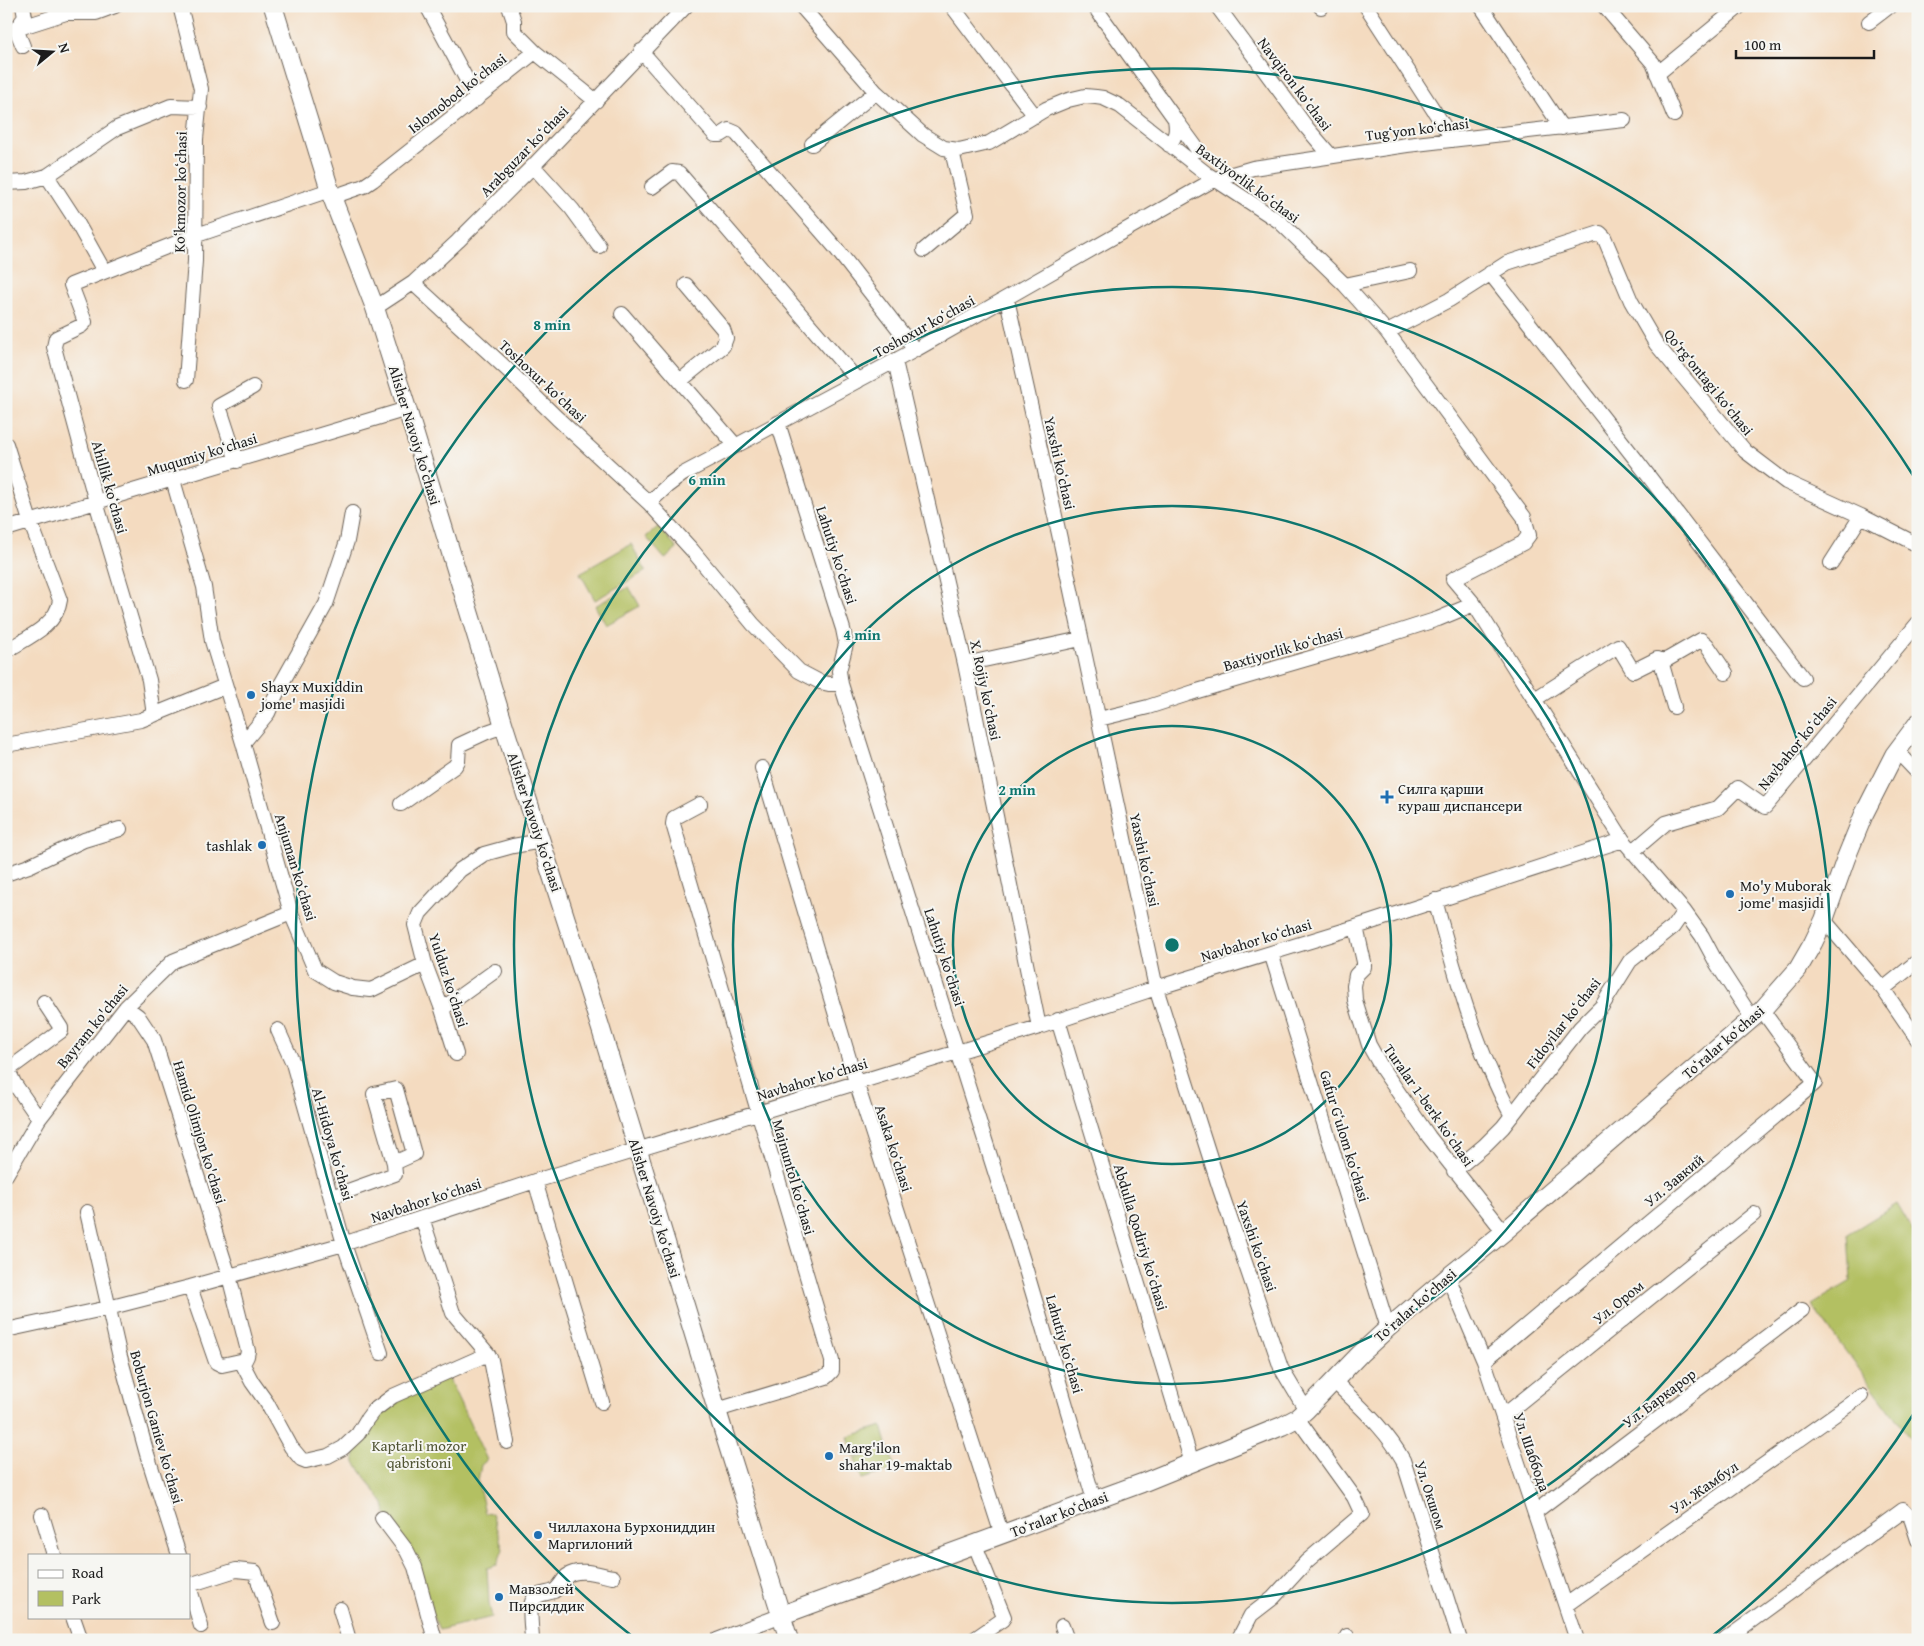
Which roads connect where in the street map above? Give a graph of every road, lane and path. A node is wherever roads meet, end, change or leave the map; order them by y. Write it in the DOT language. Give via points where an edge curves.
graph roads {
  1 [pos="23,6"];
  2 [pos="114,6"];
  3 [pos="180,6"];
  4 [pos="273,6"];
  5 [pos="427,6"];
  6 [pos="509,6"];
  7 [pos="686,6"];
  8 [pos="801,6"];
  9 [pos="952,6"];
  10 [pos="1094,6"];
  11 [pos="1216,6"];
  12 [pos="1366,6"];
  13 [pos="1481,6"];
  14 [pos="1604,6"];
  15 [pos="1740,6"];
  16 [pos="1890,6"];
  17 [pos="1869,22"];
  18 [pos="16,29"];
  19 [pos="23,46"];
  20 [pos="641,51"];
  21 [pos="535,52"];
  22 [pos="1657,74"];
  23 [pos="876,92"];
  24 [pos="477,99"];
  25 [pos="596,101"];
  26 [pos="200,106"];
  27 [pos="1674,115"];
  28 [pos="1035,116"];
  29 [pos="1175,119"];
  30 [pos="1624,120"];
  31 [pos="1562,128"];
  32 [pos="1453,140"];
  33 [pos="812,144"];
  34 [pos="1169,145"];
  35 [pos="952,150"];
  36 [pos="1198,150"];
  37 [pos="1331,156"];
  38 [pos="533,166"];
  39 [pos="47,176"];
  40 [pos="1215,179"];
  41 [pos="6,183"];
  42 [pos="652,188"];
  43 [pos="331,194"];
  44 [pos="194,236"];
  45 [pos="599,246"];
  46 [pos="924,250"];
  47 [pos="104,271"];
  48 [pos="1410,271"];
  49 [pos="1490,273"];
  50 [pos="413,283"];
  51 [pos="71,285"];
  52 [pos="686,285"];
  53 [pos="1345,285"];
  54 [pos="1007,299"];
  55 [pos="375,308"];
  56 [pos="622,314"];
  57 [pos="1387,332"];
  58 [pos="915,350"];
  59 [pos="895,361"];
  60 [pos="186,380"];
  61 [pos="680,381"];
  62 [pos="858,381"];
  63 [pos="253,386"];
  64 [pos="407,409"];
  65 [pos="778,424"];
  66 [pos="6,444"];
  67 [pos="736,446"];
  68 [pos="237,461"];
  69 [pos="173,480"];
  70 [pos="96,502"];
  71 [pos="649,503"];
  72 [pos="352,513"];
  73 [pos="1861,516"];
  74 [pos="30,522"];
  75 [pos="6,529"];
  76 [pos="1918,544"];
  77 [pos="1831,563"];
  78 [pos="1474,604"];
  79 [pos="1918,623"];
  80 [pos="1081,639"];
  81 [pos="6,651"];
  82 [pos="1661,661"];
  83 [pos="965,664"];
  84 [pos="1726,673"];
  85 [pos="1803,678"];
  86 [pos="841,684"];
  87 [pos="225,686"];
  88 [pos="1535,699"];
  89 [pos="1674,707"];
  90 [pos="154,715"];
  91 [pos="1099,719"];
  92 [pos="1918,723"];
  93 [pos="504,726"];
  94 [pos="243,743"];
  95 [pos="6,745"];
  96 [pos="1897,751"];
  97 [pos="762,768"];
  98 [pos="1918,772"];
  99 [pos="401,804"];
  100 [pos="700,804"];
  101 [pos="120,829"];
  102 [pos="1623,840"];
  103 [pos="542,841"];
  104 [pos="1632,852"];
  105 [pos="6,874"];
  106 [pos="1435,900"];
  107 [pos="1684,911"];
  108 [pos="291,913"];
  109 [pos="1824,920"];
  110 [pos="1356,927"];
  111 [pos="1271,953"];
  112 [pos="1918,961"];
  113 [pos="425,964"];
  114 [pos="495,971"];
  115 [pos="1156,988"];
  116 [pos="1883,989"];
  117 [pos="44,1002"];
  118 [pos="126,1007"];
  119 [pos="442,1009"];
  120 [pos="1757,1014"];
  121 [pos="1058,1020"];
  122 [pos="1039,1027"];
  123 [pos="278,1030"];
  124 [pos="1918,1040"];
  125 [pos="958,1052"];
  126 [pos="456,1054"];
  127 [pos="9,1077"];
  128 [pos="856,1082"];
  129 [pos="758,1112"];
  130 [pos="1512,1116"];
  131 [pos="39,1119"];
  132 [pos="638,1150"];
  133 [pos="394,1163"];
  134 [pos="1454,1171"];
  135 [pos="6,1174"];
  136 [pos="535,1181"];
  137 [pos="331,1197"];
  138 [pos="87,1212"];
  139 [pos="1754,1214"];
  140 [pos="422,1218"];
  141 [pos="1504,1232"];
  142 [pos="344,1244"];
  143 [pos="229,1276"];
  144 [pos="1448,1277"];
  145 [pos="190,1287"];
  146 [pos="108,1308"];
  147 [pos="1802,1310"];
  148 [pos="1388,1328"];
  149 [pos="6,1330"];
  150 [pos="381,1353"];
  151 [pos="488,1354"];
  152 [pos="241,1361"];
  153 [pos="1484,1361"];
  154 [pos="1334,1381"];
  155 [pos="1861,1396"];
  156 [pos="602,1402"];
  157 [pos="717,1410"];
  158 [pos="1301,1414"];
  159 [pos="1503,1416"];
  160 [pos="507,1442"];
  161 [pos="1192,1463"];
  162 [pos="1094,1500"];
  163 [pos="1535,1512"];
  164 [pos="42,1515"];
  165 [pos="1914,1516"];
  166 [pos="382,1518"];
  167 [pos="1002,1535"];
  168 [pos="1918,1540"];
  169 [pos="975,1545"];
  170 [pos="54,1554"];
  171 [pos="179,1554"];
  172 [pos="614,1578"];
  173 [pos="190,1586"];
  174 [pos="190,1589"];
  175 [pos="1566,1605"];
  176 [pos="340,1609"];
  177 [pos="782,1615"];
  178 [pos="73,1618"];
  179 [pos="273,1623"];
  180 [pos="201,1626"];
  181 [pos="1062,1626"];
  182 [pos="81,1640"];
  183 [pos="349,1640"];
  184 [pos="435,1640"];
  185 [pos="532,1640"];
  186 [pos="717,1640"];
  187 [pos="789,1640"];
  188 [pos="973,1640"];
  189 [pos="1067,1640"];
  190 [pos="1238,1640"];
  191 [pos="1460,1640"];
  192 [pos="1577,1640"];
  193 [pos="1725,1640"];
  1 -- 18 [label="street" via="25,17"];
  2 -- 18 [label="street" via="96,13 66,13"];
  3 -- 26 [label="street, Koʻkmozor koʻchasi" via="201,90"];
  4 -- 43 [label="main road, Alisher Navoiy koʻchasi"];
  5 -- 24 [label="street"];
  6 -- 21 [label="street" via="514,31"];
  7 -- 20 [label="street, Arabguzar koʻchasi"];
  8 -- 23 [label="street"];
  9 -- 28 [label="street"];
  10 -- 29 [label="street"];
  11 -- 37 [label="street, Navqiron koʻchasi"];
  12 -- 32 [label="street"];
  13 -- 31 [label="street"];
  14 -- 22 [label="street" via="1653,63"];
  15 -- 22 [label="street"];
  16 -- 17 [label="street"];
  18 -- 19 [label="street"];
  20 -- 25 [label="street, Arabguzar koʻchasi"];
  20 -- 58 [label="street" via="715,135 729,130 736,133 834,247"];
  21 -- 24 [label="street, Islomobod koʻchasi"];
  21 -- 25 [label="street"];
  22 -- 27 [label="street"];
  23 -- 33 [label="street"];
  23 -- 35 [label="street" via="923,135"];
  24 -- 43 [label="street, Islomobod koʻchasi" via="369,183"];
  25 -- 38 [label="street, Arabguzar koʻchasi"];
  26 -- 39 [label="street" via="171,106 117,128"];
  26 -- 44 [label="street, Koʻkmozor koʻchasi"];
  28 -- 34 [label="street, Baxtiyorlik koʻchasi" via="1068,100 1085,96 1103,98 1120,106"];
  28 -- 35 [label="street, Baxtiyorlik koʻchasi" via="989,143"];
  29 -- 34 [label="street" via="1177,130"];
  29 -- 36 [label="street"];
  30 -- 31 [label="street, Tugʻyon koʻchasi"];
  31 -- 32 [label="street, Tugʻyon koʻchasi"];
  32 -- 37 [label="street, Tugʻyon koʻchasi"];
  34 -- 40 [label="street, Baxtiyorlik koʻchasi"];
  35 -- 46 [label="street" via="967,214"];
  37 -- 40 [label="street, Tugʻyon koʻchasi" via="1253,168"];
  38 -- 45 [label="street" via="572,209"];
  38 -- 50 [label="street, Arabguzar koʻchasi"];
  39 -- 41 [label="street"];
  39 -- 47 [label="street"];
  40 -- 53 [label="street, Baxtiyorlik koʻchasi" via="1280,222"];
  40 -- 54 [label="street, Toshoxur koʻchasi"];
  42 -- 62 [label="street" via="669,173 679,173"];
  43 -- 44 [label="street, Islomobod koʻchasi"];
  43 -- 55 [label="main road, Alisher Navoiy koʻchasi"];
  44 -- 47 [label="street, Islomobod koʻchasi"];
  44 -- 60 [label="street, Koʻkmozor koʻchasi"];
  47 -- 51 [label="street, Islomobod koʻchasi"];
  48 -- 53 [label="street"];
  49 -- 57 [label="street, Qo‘rg‘ontagi ko‘chasi" via="1449,300"];
  49 -- 73 [label="street, Qo‘rg‘ontagi ko‘chasi" via="1507,263 1600,233 1631,300 1656,344 1745,451 1786,482"];
  49 -- 85 [label="street"];
  50 -- 55 [label="street, Arabguzar koʻchasi"];
  50 -- 71 [label="street, Toshoxur koʻchasi"];
  51 -- 70 [label="street, Ahillik koʻchasi" via="85,322 56,338 54,347"];
  52 -- 61 [label="street" via="726,338 723,346"];
  53 -- 57 [label="street, Baxtiyorlik koʻchasi"];
  54 -- 58 [label="street, Toshoxur koʻchasi"];
  54 -- 80 [label="street, Yaxshi koʻchasi"];
  55 -- 64 [label="main road, Alisher Navoiy koʻchasi"];
  56 -- 61 [label="street"];
  57 -- 78 [label="street, Baxtiyorlik koʻchasi" via="1524,517 1527,526 1529,535 1523,543 1453,579"];
  58 -- 59 [label="street, Toshoxur koʻchasi"];
  59 -- 62 [label="street, Toshoxur koʻchasi"];
  59 -- 83 [label="street, X. Rojiy koʻchasi"];
  61 -- 67 [label="street"];
  62 -- 65 [label="street, Toshoxur koʻchasi"];
  63 -- 68 [label="street" via="219,406"];
  64 -- 68 [label="street, Muqumiy koʻchasi"];
  64 -- 93 [label="main road, Alisher Navoiy koʻchasi"];
  65 -- 67 [label="street, Toshoxur koʻchasi"];
  65 -- 86 [label="street, Lahutiy koʻchasi" via="844,629 846,644 839,671"];
  66 -- 74 [label="street"];
  67 -- 71 [label="street, Toshoxur koʻchasi" via="683,474"];
  68 -- 69 [label="street, Muqumiy koʻchasi"];
  69 -- 70 [label="street, Muqumiy koʻchasi"];
  69 -- 87 [label="street, Anjuman koʻchasi" via="204,587 212,641"];
  70 -- 74 [label="street, Muqumiy koʻchasi"];
  70 -- 90 [label="street, Ahillik koʻchasi" via="149,680"];
  71 -- 86 [label="street, Toshoxur koʻchasi" via="753,624 799,671 820,682"];
  72 -- 94 [label="street" via="347,541 326,604 268,714"];
  73 -- 76 [label="street, Qo‘rg‘ontagi ko‘chasi"];
  73 -- 77 [label="street"];
  74 -- 75 [label="street, Muqumiy koʻchasi"];
  74 -- 81 [label="street" via="60,600 59,610 48,624"];
  78 -- 88 [label="street, Baxtiyorlik koʻchasi"];
  78 -- 91 [label="street, Baxtiyorlik koʻchasi" via="1382,637"];
  79 -- 104 [label="street, Navbahor koʻchasi" via="1765,807 1738,788 1718,808 1666,823"];
  80 -- 83 [label="street"];
  80 -- 91 [label="street, Yaxshi koʻchasi"];
  82 -- 84 [label="street" via="1701,640"];
  82 -- 88 [label="street" via="1657,659 1633,671 1618,646"];
  82 -- 89 [label="street"];
  83 -- 122 [label="street, X. Rojiy koʻchasi"];
  86 -- 125 [label="street, Lahutiy koʻchasi"];
  87 -- 90 [label="street"];
  87 -- 94 [label="street, Anjuman koʻchasi"];
  88 -- 102 [label="street, Baxtiyorlik koʻchasi"];
  90 -- 95 [label="street"];
  91 -- 115 [label="street, Yaxshi koʻchasi"];
  92 -- 96 [label="main road, Toʻralar koʻchasi"];
  93 -- 99 [label="street" via="459,745 455,766"];
  93 -- 103 [label="main road, Alisher Navoiy koʻchasi"];
  94 -- 108 [label="street, Anjuman koʻchasi"];
  96 -- 98 [label="street"];
  96 -- 109 [label="main road, Toʻralar koʻchasi" via="1864,814"];
  97 -- 128 [label="street, Asaka koʻchasi"];
  100 -- 129 [label="street, Majnuntol koʻchasi" via="674,818 673,824"];
  101 -- 105 [label="street" via="84,840"];
  102 -- 104 [label="street"];
  102 -- 106 [label="street, Navbahor koʻchasi"];
  103 -- 113 [label="street, Yulduz koʻchasi" via="484,854 460,870 420,913 415,926"];
  103 -- 132 [label="main road, Alisher Navoiy koʻchasi"];
  104 -- 107 [label="street"];
  106 -- 110 [label="street, Navbahor koʻchasi"];
  106 -- 130 [label="street" via="1471,1024 1499,1093"];
  107 -- 120 [label="street" via="1721,970"];
  107 -- 130 [label="street, Fidoyilar koʻchasi" via="1673,927 1630,962 1602,1006 1580,1028"];
  108 -- 113 [label="street, Anjuman koʻchasi" via="316,970 334,982 371,990"];
  108 -- 118 [label="street, Bayram ko'chasi" via="173,961"];
  109 -- 116 [label="street"];
  109 -- 120 [label="main road, Toʻralar koʻchasi" via="1798,969"];
  110 -- 111 [label="street, Navbahor koʻchasi"];
  110 -- 134 [label="street, Turalar 1-berk koʻchasi" via="1364,967 1356,975 1355,1000 1369,1045"];
  111 -- 115 [label="street, Navbahor koʻchasi"];
  111 -- 148 [label="street, Gafur Gʻulom koʻchasi"];
  112 -- 116 [label="street"];
  113 -- 119 [label="street, Yulduz koʻchasi"];
  114 -- 119 [label="street"];
  115 -- 121 [label="street, Navbahor koʻchasi"];
  115 -- 158 [label="street, Yaxshi koʻchasi" via="1281,1368"];
  116 -- 124 [label="street"];
  117 -- 127 [label="street" via="61,1031"];
  118 -- 131 [label="street, Bayram ko'chasi"];
  118 -- 143 [label="street, Hamid Olimjon ko'chasi" via="138,1016 154,1040"];
  119 -- 126 [label="street, Yulduz koʻchasi"];
  120 -- 141 [label="main road, Toʻralar koʻchasi"];
  120 -- 153 [label="street, Ул. Завкий" via="1815,1083"];
  121 -- 122 [label="street, Navbahor koʻchasi"];
  121 -- 161 [label="street, Abdulla Qodiriy koʻchasi"];
  122 -- 125 [label="street, Navbahor koʻchasi"];
  123 -- 137 [label="street, Al-Hidoya koʻchasi" via="293,1063"];
  125 -- 128 [label="street, Navbahor koʻchasi"];
  125 -- 162 [label="street, Lahutiy koʻchasi"];
  127 -- 131 [label="street"];
  128 -- 129 [label="street, Navbahor koʻchasi"];
  128 -- 167 [label="street, Asaka koʻchasi"];
  129 -- 132 [label="street, Navbahor koʻchasi"];
  129 -- 157 [label="street, Majnuntol koʻchasi" via="832,1361 832,1371 826,1377"];
  130 -- 134 [label="street, Fidoyilar koʻchasi" via="1484,1146"];
  131 -- 135 [label="street, Bayram ko'chasi"];
  132 -- 136 [label="street, Navbahor koʻchasi"];
  132 -- 157 [label="main road, Alisher Navoiy koʻchasi"];
  133 -- 133 [label="street" via="374,1094 396,1089 414,1154"];
  133 -- 137 [label="street" via="395,1174"];
  134 -- 141 [label="street, Turalar 1-berk koʻchasi"];
  136 -- 140 [label="street, Navbahor koʻchasi"];
  136 -- 156 [label="street"];
  137 -- 142 [label="street, Al-Hidoya koʻchasi"];
  138 -- 146 [label="street, Boburjon Ganiev koʻchasi"];
  139 -- 159 [label="street, Ул. Ором"];
  140 -- 142 [label="street, Navbahor koʻchasi"];
  140 -- 151 [label="street" via="453,1313"];
  141 -- 144 [label="main road, Toʻralar koʻchasi"];
  142 -- 143 [label="street, Navbahor koʻchasi"];
  142 -- 150 [label="street, Al-Hidoya koʻchasi"];
  143 -- 145 [label="street, Navbahor koʻchasi"];
  143 -- 152 [label="street, Hamid Olimjon ko'chasi" via="248,1351"];
  144 -- 148 [label="main road, Toʻralar koʻchasi"];
  144 -- 153 [label="street, Ул. Шаббода"];
  145 -- 146 [label="street, Navbahor koʻchasi"];
  145 -- 152 [label="street" via="216,1362 222,1365"];
  146 -- 149 [label="street, Navbahor koʻchasi"];
  146 -- 171 [label="street, Boburjon Ganiev koʻchasi" via="147,1454"];
  147 -- 163 [label="street, Ул. Баркарор"];
  148 -- 154 [label="main road, Toʻralar koʻchasi"];
  151 -- 152 [label="street" via="394,1396 373,1411 358,1434 343,1448 306,1461 301,1459 284,1435"];
  151 -- 160 [label="street"];
  153 -- 159 [label="street, Ул. Шаббода"];
  154 -- 158 [label="main road, Toʻralar koʻchasi"];
  154 -- 191 [label="street, Ул. Окшом" via="1382,1430 1403,1460"];
  155 -- 175 [label="street, Ул. Жамбул"];
  157 -- 177 [label="main road, Alisher Navoiy koʻchasi"];
  158 -- 161 [label="main road, Toʻralar koʻchasi" via="1282,1426"];
  158 -- 190 [label="street, Yaxshi koʻchasi" via="1362,1514 1251,1615"];
  159 -- 163 [label="street, Ул. Шаббода"];
  161 -- 162 [label="main road, Toʻralar koʻchasi"];
  162 -- 167 [label="main road, Toʻralar koʻchasi"];
  163 -- 175 [label="street, Ул. Шаббода"];
  164 -- 170 [label="street"];
  165 -- 168 [label="street"];
  165 -- 193 [label="street" via="1903,1510"];
  166 -- 184 [label="street" via="415,1567"];
  167 -- 169 [label="main road, Toʻralar koʻchasi"];
  169 -- 177 [label="main road, Toʻralar koʻchasi"];
  169 -- 188 [label="street" via="1004,1617"];
  172 -- 185 [label="street" via="583,1572 573,1574 556,1589 536,1596 531,1603"];
  173 -- 179 [label="street" via="236,1570 253,1570 258,1574"];
  174 -- 180 [label="street"];
  175 -- 192 [label="street, Ул. Шаббода"];
  176 -- 183 [label="street"];
  177 -- 186 [label="street, Toʻralar koʻchasi"];
  177 -- 187 [label="main road, Alisher Navoiy koʻchasi"];
  178 -- 182 [label="street"];
  181 -- 189 [label="street"];
}
